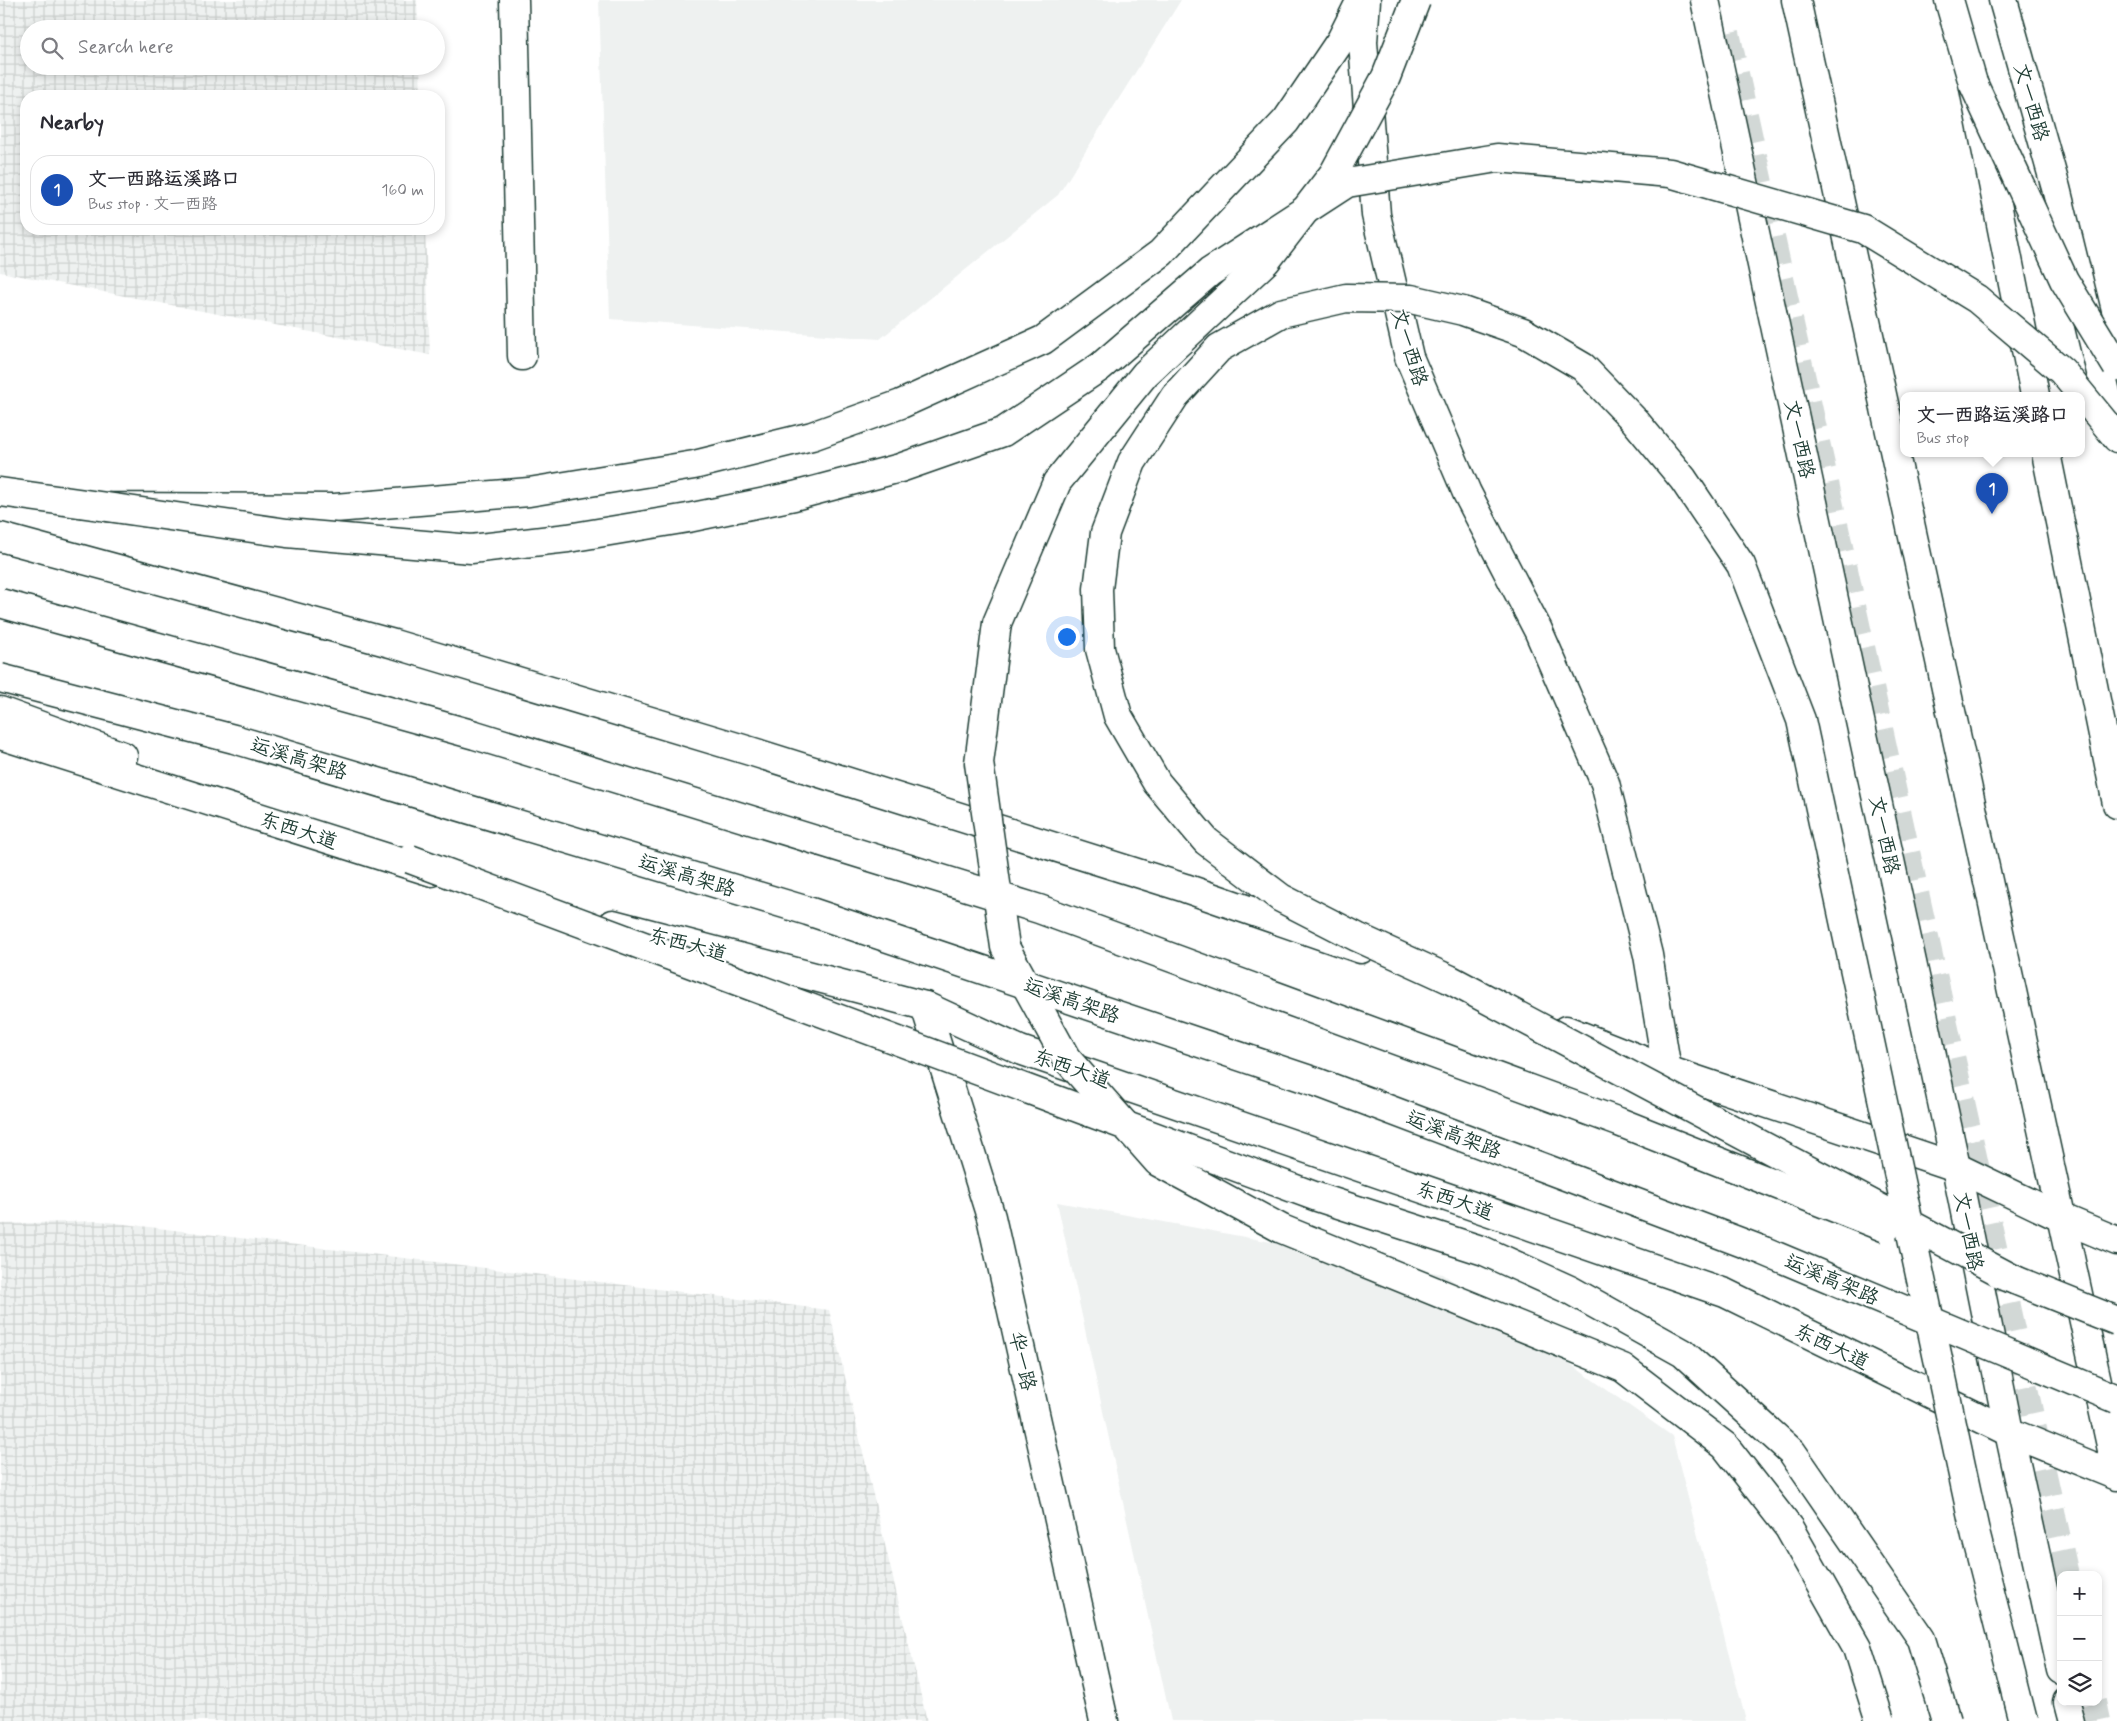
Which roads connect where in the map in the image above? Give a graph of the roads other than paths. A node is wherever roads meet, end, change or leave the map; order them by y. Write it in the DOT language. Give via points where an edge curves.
graph roads {
  1 [pos="514,0"];
  2 [pos="1361,0"];
  3 [pos="1366,0"];
  4 [pos="1416,0"];
  5 [pos="1705,0"];
  6 [pos="1796,0"];
  7 [pos="1948,0"];
  8 [pos="2003,0"];
  9 [pos="1973,83"];
  10 [pos="522,356"];
  11 [pos="2117,367"];
  12 [pos="2034,392"];
  13 [pos="2079,392"];
  14 [pos="2085,399"];
  15 [pos="2117,438"];
  16 [pos="2047,457"];
  17 [pos="0,492"];
  18 [pos="107,507"];
  19 [pos="0,537"];
  20 [pos="0,603"];
  21 [pos="0,678"];
  22 [pos="0,712"];
  23 [pos="0,736"];
  24 [pos="2117,804"];
  25 [pos="925,1006"];
  26 [pos="1667,1070"];
  27 [pos="1956,1167"];
  28 [pos="2062,1218"];
  29 [pos="2117,1241"];
  30 [pos="2017,1281"];
  31 [pos="2117,1321"];
  32 [pos="2117,1399"];
  33 [pos="2009,1432"];
  34 [pos="2117,1474"];
  35 [pos="2059,1661"];
  36 [pos="2069,1706"];
  37 [pos="1104,1721"];
  38 [pos="1880,1721"];
  39 [pos="1946,1721"];
  40 [pos="2023,1721"];
  41 [pos="2072,1721"];
  1 -- 10 [label="main road"];
  2 -- 18 [label="main road, bridge" via="1341,40 1286,121 1161,252 1043,340 901,404 812,436 703,463 529,492 336,508"];
  3 -- 26 [label="main road, 文一西路" via="1363,42 1376,215 1409,358 1466,493 1538,630 1605,784 1648,955"];
  4 -- 38 [label="main road, bridge" via="1386,77 1334,172 1266,262 1145,374 1053,491 997,624 979,763 1005,947 1066,1058 1158,1162 1282,1229 1623,1368 1725,1446 1790,1528 1856,1648"];
  5 -- 27 [label="main road, 文一西路"];
  6 -- 28 [label="main road"];
  7 -- 9 [label="main road"];
  8 -- 15 [label="main road, 文一西路" via="2056,188"];
  9 -- 11 [label="main road, bridge" via="2064,280"];
  9 -- 12 [label="main road, bridge"];
  13 -- 18 [label="main road, bridge" via="2062,371 1977,299 1862,229 1670,173 1496,158 1347,183 1210,272 1100,367 1003,432 900,468 794,496 568,538 471,549 287,533"];
  14 -- 15 [label="main road, bridge"];
  16 -- 24 [label="main road"];
  17 -- 18 [label="main road"];
  19 -- 26 [label="main road" via="404,647 750,751 1176,885 1390,959"];
  20 -- 30 [label="main road, bridge" via="475,735 1039,910 1619,1122"];
  21 -- 32 [label="main road, 运溪高架路, bridge" via="234,738 808,911 1320,1083 1764,1251"];
  22 -- 39 [label="main road, bridge" via="428,866 1317,1197 1484,1251 1570,1290 1683,1353 1792,1452 1921,1639"];
  23 -- 25 [label="main road, 东西大道" via="503,895"];
  25 -- 33 [label="main road, 东西大道" via="1020,1050 1725,1293"];
  25 -- 37 [label="main road, 华一路" via="991,1218"];
  26 -- 27 [label="main road"];
  27 -- 28 [label="main road"];
  27 -- 33 [label="main road, 文一西路"];
  28 -- 29 [label="main road"];
  28 -- 34 [label="main road"];
  30 -- 31 [label="main road, bridge"];
  30 -- 40 [label="main road, bridge" via="1921,1230 1912,1225 1904,1220 1450,979 1281,898 1206,841 1157,783 1118,716 1100,649 1098,589 1105,533 1132,462 1175,396 1219,348 1281,313 1346,298 1411,299 1463,311 1523,332 1584,368 1635,421 1683,479 1741,565 1801,720 1892,1148 1907,1216 1909,1226 1911,1235 1918,1264 1976,1536"];
  33 -- 34 [label="main road, 东西大道"];
  33 -- 35 [label="main road, 文一西路"];
  36 -- 41 [label="main road"];
}
